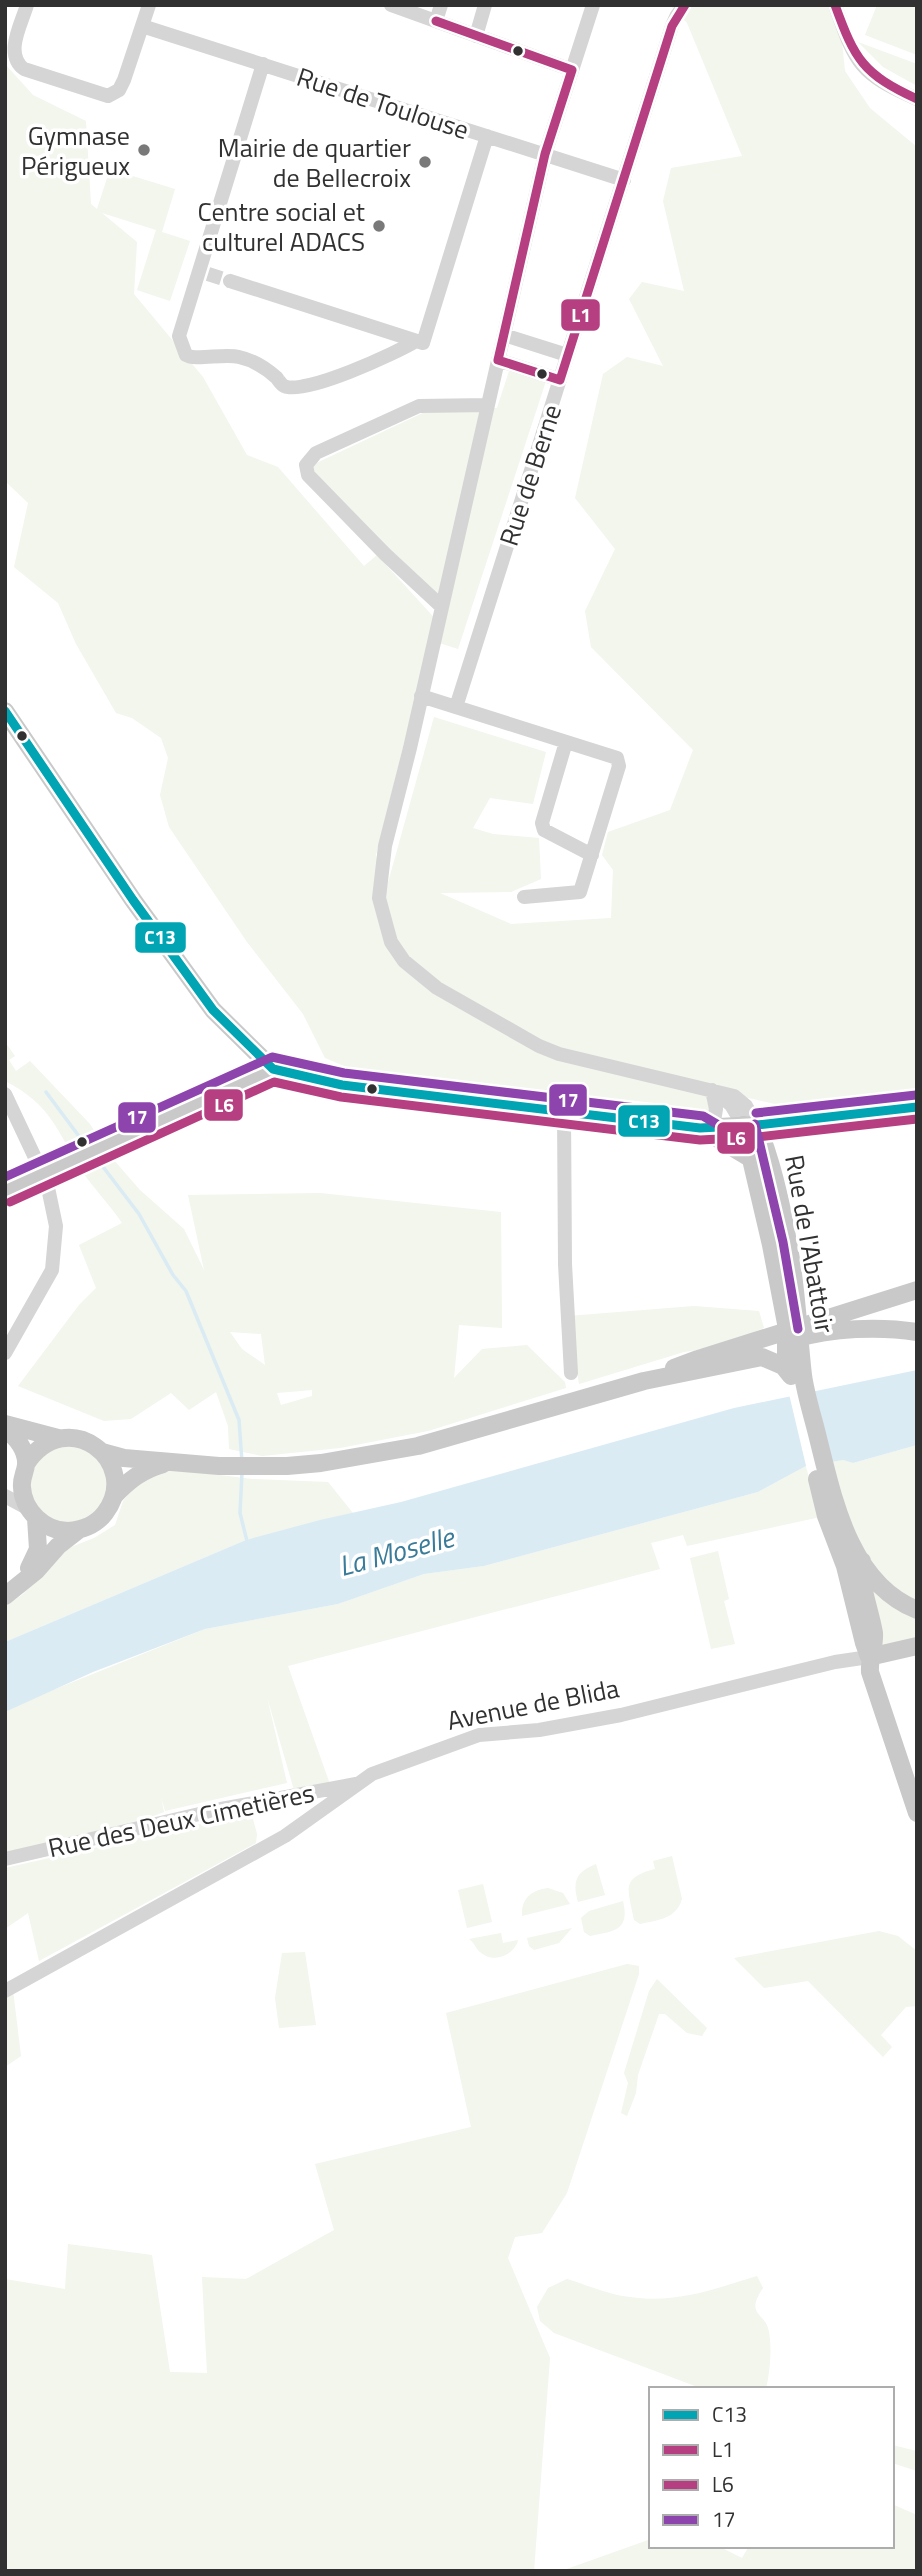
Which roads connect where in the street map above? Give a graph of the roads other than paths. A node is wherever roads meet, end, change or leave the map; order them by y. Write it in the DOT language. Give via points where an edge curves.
graph roads {
  1 [pos="27,5"];
  2 [pos="149,5"];
  3 [pos="391,5"];
  4 [pos="441,5"];
  5 [pos="485,5"];
  6 [pos="593,5"];
  7 [pos="685,5"];
  8 [pos="835,5"];
  9 [pos="436,21"];
  10 [pos="142,26"];
  11 [pos="476,36"];
  12 [pos="262,64"];
  13 [pos="572,70"];
  14 [pos="917,99"];
  15 [pos="487,136"];
  16 [pos="545,154"];
  17 [pos="624,180"];
  18 [pos="230,281"];
  19 [pos="504,335"];
  20 [pos="420,342"];
  21 [pos="568,355"];
  22 [pos="498,360"];
  23 [pos="560,380"];
  24 [pos="488,405"];
  25 [pos="442,607"];
  26 [pos="422,696"];
  27 [pos="456,708"];
  28 [pos="5,711"];
  29 [pos="566,742"];
  30 [pos="592,855"];
  31 [pos="524,897"];
  32 [pos="273,1069"];
  33 [pos="712,1090"];
  34 [pos="5,1094"];
  35 [pos="917,1107"];
  36 [pos="564,1112"];
  37 [pos="750,1125"];
  38 [pos="707,1128"];
  39 [pos="750,1158"];
  40 [pos="43,1174"];
  41 [pos="5,1191"];
  42 [pos="917,1290"];
  43 [pos="850,1331"];
  44 [pos="917,1332"];
  45 [pos="792,1335"];
  46 [pos="5,1353"];
  47 [pos="700,1371"];
  48 [pos="571,1373"];
  49 [pos="644,1381"];
  50 [pos="799,1384"];
  51 [pos="5,1424"];
  52 [pos="5,1430"];
  53 [pos="58,1438"];
  54 [pos="102,1452"];
  55 [pos="173,1462"];
  56 [pos="26,1464"];
  57 [pos="825,1488"];
  58 [pos="5,1496"];
  59 [pos="114,1496"];
  60 [pos="32,1513"];
  61 [pos="80,1530"];
  62 [pos="862,1561"];
  63 [pos="11,1592"];
  64 [pos="917,1610"];
  65 [pos="917,1646"];
  66 [pos="869,1657"];
  67 [pos="357,1784"];
  68 [pos="917,1813"];
  69 [pos="5,1859"];
  70 [pos="5,1991"];
  1 -- 10 [label="street" via="13,54 18,64 98,95 119,90"];
  2 -- 10 [label="street"];
  3 -- 9 [label="street"];
  4 -- 9 [label="street"];
  5 -- 11 [label="street"];
  6 -- 13 [label="street"];
  7 -- 17 [label="street, Rue de Berne" via="672,26"];
  8 -- 14 [label="street" via="860,64 873,77"];
  9 -- 11 [label="street"];
  10 -- 12 [label="street, Rue de Toulouse"];
  11 -- 13 [label="street"];
  12 -- 15 [label="street, Rue de Toulouse"];
  12 -- 20 [label="street" via="203,273 179,336 186,355 240,357 265,369 284,386 299,388"];
  13 -- 16 [label="street"];
  15 -- 16 [label="street, Rue de Toulouse"];
  15 -- 20 [label="street"];
  16 -- 17 [label="street, Rue de Toulouse"];
  16 -- 19 [label="street"];
  17 -- 21 [label="street, Rue de Berne"];
  18 -- 20 [label="street"];
  19 -- 21 [label="street"];
  19 -- 22 [label="street"];
  21 -- 23 [label="street, Rue de Berne"];
  22 -- 23 [label="street"];
  22 -- 24 [label="street"];
  23 -- 27 [label="street, Rue de Berne"];
  24 -- 25 [label="street"];
  24 -- 25 [label="street" via="419,406 316,453 306,465 309,475 384,554"];
  25 -- 26 [label="street"];
  26 -- 27 [label="street"];
  26 -- 33 [label="street" via="385,846 379,898 391,942 404,961 437,988 539,1046"];
  27 -- 29 [label="street"];
  28 -- 32 [label="main road" via="213,1010"];
  29 -- 30 [label="street" via="542,823 544,830"];
  29 -- 30 [label="street" via="617,758 620,766"];
  30 -- 31 [label="street" via="580,892"];
  32 -- 36 [label="main road" via="342,1085"];
  32 -- 40 [label="main road"];
  33 -- 37 [label="street" via="734,1096 746,1106"];
  33 -- 38 [label="street" via="716,1109"];
  34 -- 40 [label="street"];
  35 -- 37 [label="main road"];
  36 -- 38 [label="main road"];
  36 -- 48 [label="street"];
  37 -- 38 [label="main road"];
  37 -- 39 [label="main road, Rue de l'Abattoir"];
  37 -- 45 [label="main road, Rue de l'Abattoir" via="769,1154 789,1246"];
  38 -- 39 [label="main road"];
  39 -- 45 [label="main road, Rue de l'Abattoir"];
  40 -- 41 [label="main road"];
  40 -- 46 [label="street" via="56,1226 55,1261"];
  42 -- 45 [label="main road"];
  43 -- 44 [label="main road"];
  43 -- 45 [label="main road"];
  43 -- 50 [label="main road" via="811,1351"];
  45 -- 47 [label="main road"];
  45 -- 49 [label="main road" via="698,1359"];
  45 -- 50 [label="main road, Rue de l'Abattoir"];
  47 -- 49 [label="main road"];
  47 -- 50 [label="main road" via="762,1357 783,1366"];
  49 -- 55 [label="main road" via="418,1446 321,1463 219,1466"];
  50 -- 57 [label="main road, Rue de l'Abattoir"];
  51 -- 53 [label="main road"];
  52 -- 56 [label="main road" via="21,1444"];
  53 -- 54 [label="main road" via="89,1442"];
  53 -- 56 [label="main road" via="34,1452"];
  54 -- 55 [label="main road"];
  54 -- 59 [label="main road" via="113,1472"];
  55 -- 59 [label="main road" via="134,1476"];
  56 -- 60 [label="main road" via="22,1487"];
  57 -- 62 [label="main road"];
  57 -- 66 [label="main road" via="825,1516 845,1566"];
  58 -- 60 [label="street"];
  59 -- 61 [label="main road" via="102,1517"];
  60 -- 61 [label="main road" via="49,1527"];
  60 -- 63 [label="main road" via="39,1537 37,1556"];
  61 -- 63 [label="main road"];
  62 -- 64 [label="main road" via="892,1596"];
  62 -- 66 [label="main road" via="860,1574 874,1635"];
  65 -- 66 [label="main road, Avenue de Blida"];
  66 -- 67 [label="street, Avenue de Blida" via="621,1715 479,1735 372,1774"];
  66 -- 68 [label="main road" via="874,1687"];
  67 -- 69 [label="street, Rue des Deux Cimetières" via="221,1809"];
  67 -- 70 [label="street, Avenue de Blida" via="285,1836"];
}
